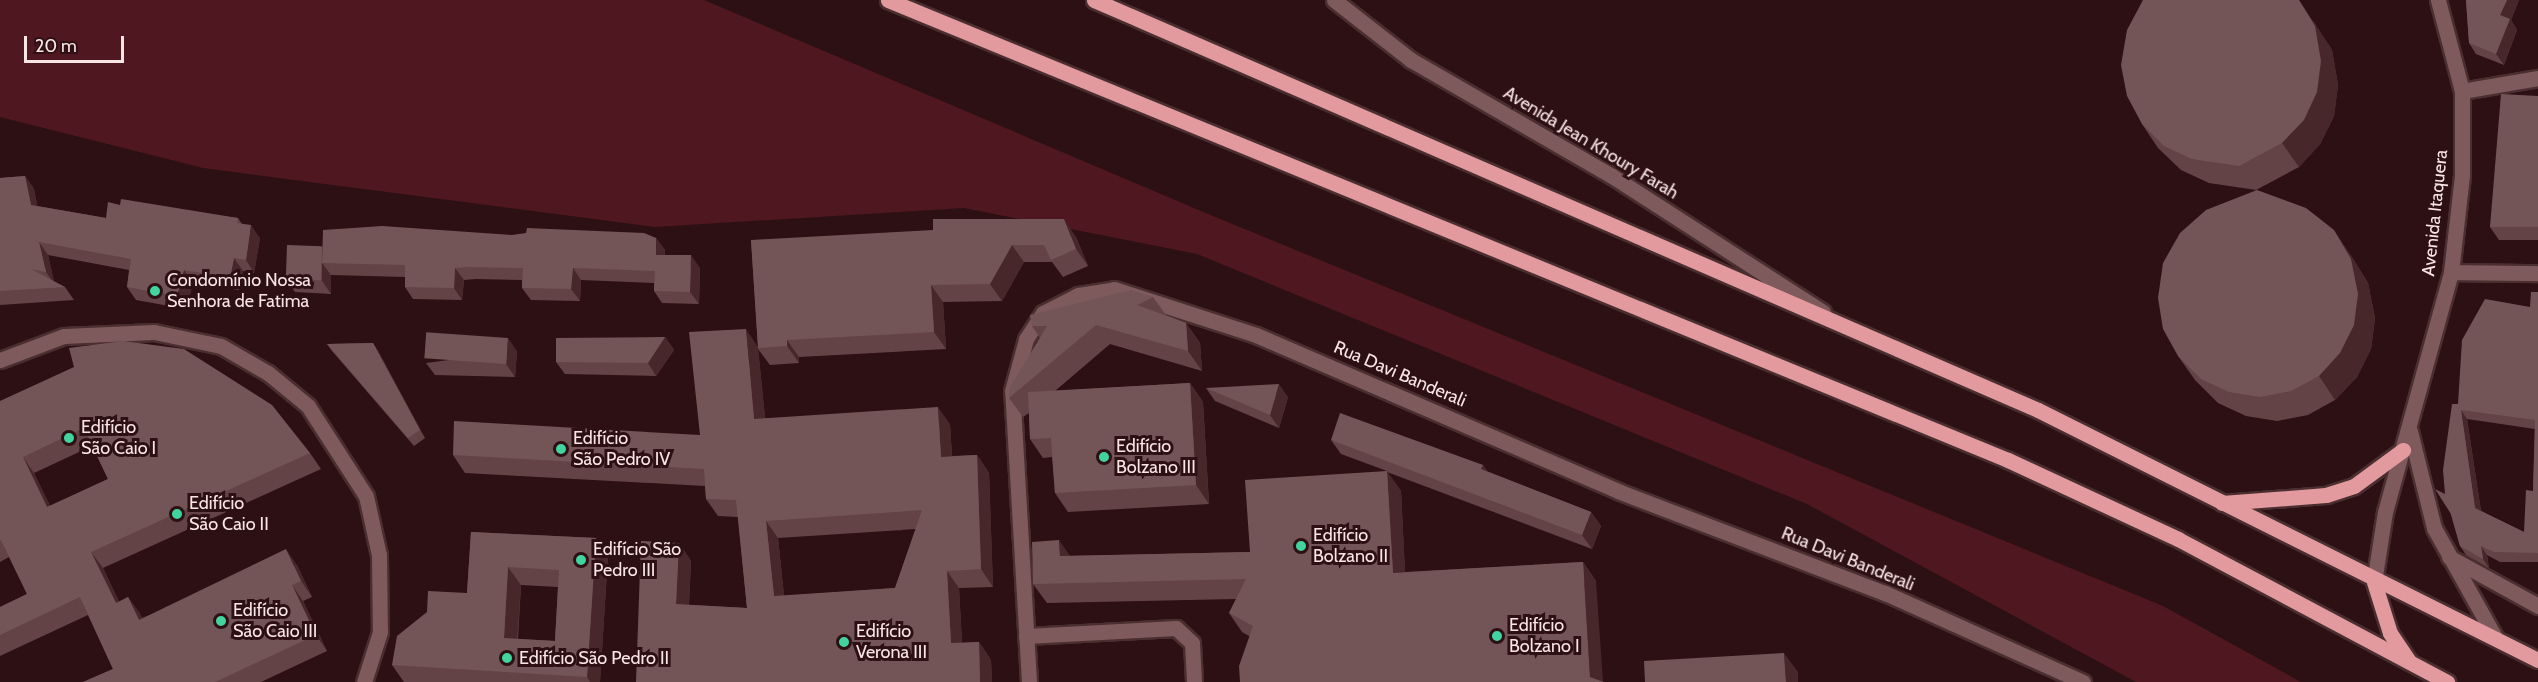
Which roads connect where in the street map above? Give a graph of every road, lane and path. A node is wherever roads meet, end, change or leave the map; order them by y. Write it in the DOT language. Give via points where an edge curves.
graph roads {
  1 [pos="888,0"];
  2 [pos="1094,0"];
  3 [pos="1334,0"];
  4 [pos="2438,0"];
  5 [pos="2538,78"];
  6 [pos="2462,91"];
  7 [pos="2451,272"];
  8 [pos="2538,273"];
  9 [pos="1831,317"];
  10 [pos="0,360"];
  11 [pos="2409,429"];
  12 [pos="2403,450"];
  13 [pos="2220,503"];
  14 [pos="2448,556"];
  15 [pos="2374,582"];
  16 [pos="2538,606"];
  17 [pos="1026,636"];
  18 [pos="2494,637"];
  19 [pos="2538,660"];
  20 [pos="2411,664"];
  21 [pos="364,682"];
  22 [pos="1029,682"];
  23 [pos="1194,682"];
  24 [pos="2083,682"];
  25 [pos="2446,682"];
  1 -- 20 [label="main road" via="2008,460 2178,539"];
  2 -- 9 [label="main road"];
  3 -- 9 [label="street, Avenida Jean Khoury Farah" via="1411,60 1612,176"];
  4 -- 6 [label="street, Avenida Itaquera"];
  5 -- 6 [label="street"];
  6 -- 7 [label="street, Avenida Itaquera" via="2462,175"];
  7 -- 8 [label="street"];
  7 -- 11 [label="street, Avenida Itaquera"];
  9 -- 13 [label="main road" via="2038,410"];
  10 -- 21 [label="street" via="64,336 154,332 221,346 268,373 308,406 366,496 379,555 380,632"];
  11 -- 12 [label="street, Avenida Itaquera"];
  11 -- 14 [label="street, Avenida Itaquera" via="2434,528"];
  12 -- 13 [label="main road" via="2354,486 2326,495"];
  12 -- 15 [label="street, Avenida Itaquera"];
  13 -- 15 [label="main road"];
  14 -- 16 [label="street"];
  14 -- 18 [label="street, Avenida Itaquera"];
  15 -- 18 [label="main road"];
  15 -- 20 [label="main road" via="2390,633"];
  17 -- 22 [label="street, Rua Davi Banderali"];
  17 -- 23 [label="street" via="1176,628 1192,643"];
  17 -- 24 [label="street, Rua Davi Banderali" via="1012,391 1026,339 1043,313 1078,296 1114,289 1256,335 1620,492 1885,593"];
  18 -- 19 [label="main road"];
  20 -- 25 [label="main road"];
}
